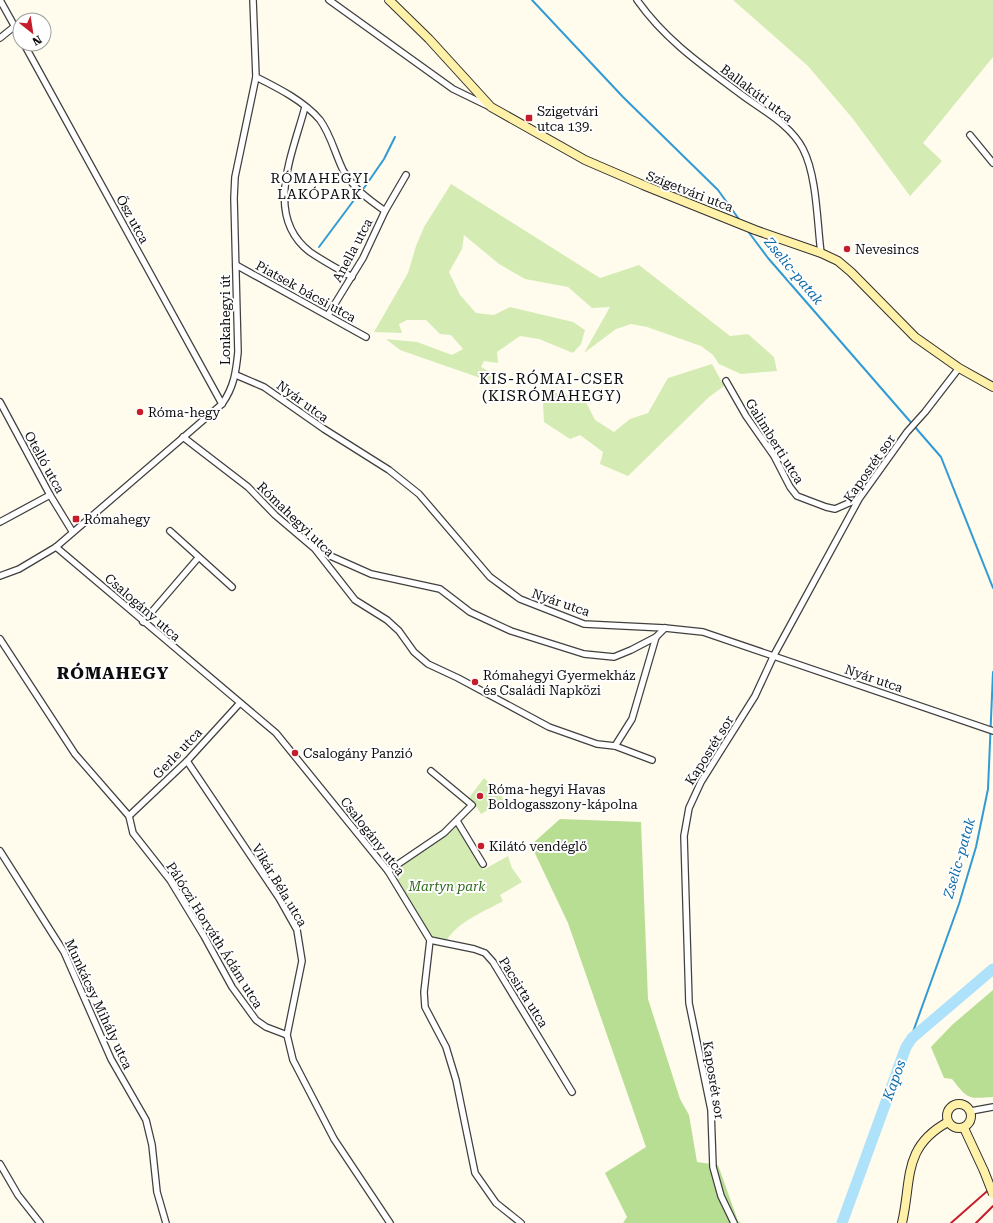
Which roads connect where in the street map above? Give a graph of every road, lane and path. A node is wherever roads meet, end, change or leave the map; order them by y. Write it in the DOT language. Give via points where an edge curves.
graph roads {
  1 [pos="0,0"];
  2 [pos="253,0"];
  3 [pos="329,0"];
  4 [pos="389,0"];
  5 [pos="637,0"];
  6 [pos="12,21"];
  7 [pos="12,28"];
  8 [pos="0,38"];
  9 [pos="28,52"];
  10 [pos="256,77"];
  11 [pos="305,107"];
  12 [pos="491,107"];
  13 [pos="970,135"];
  14 [pos="993,163"];
  15 [pos="406,175"];
  16 [pos="384,211"];
  17 [pos="821,253"];
  18 [pos="236,265"];
  19 [pos="352,277"];
  20 [pos="328,315"];
  21 [pos="366,337"];
  22 [pos="959,368"];
  23 [pos="236,375"];
  24 [pos="726,381"];
  25 [pos="993,387"];
  26 [pos="0,402"];
  27 [pos="222,404"];
  28 [pos="183,437"];
  29 [pos="50,495"];
  30 [pos="859,499"];
  31 [pos="0,522"];
  32 [pos="72,531"];
  33 [pos="170,531"];
  34 [pos="56,547"];
  35 [pos="315,549"];
  36 [pos="198,558"];
  37 [pos="0,576"];
  38 [pos="232,587"];
  39 [pos="143,622"];
  40 [pos="664,628"];
  41 [pos="656,637"];
  42 [pos="0,639"];
  43 [pos="774,655"];
  44 [pos="239,704"];
  45 [pos="992,730"];
  46 [pos="615,746"];
  47 [pos="652,760"];
  48 [pos="187,761"];
  49 [pos="431,771"];
  50 [pos="129,816"];
  51 [pos="457,821"];
  52 [pos="0,851"];
  53 [pos="483,864"];
  54 [pos="388,871"];
  55 [pos="430,940"];
  56 [pos="287,1035"];
  57 [pos="572,1092"];
  58 [pos="993,1107"];
  59 [pos="971,1112"];
  60 [pos="948,1122"];
  61 [pos="964,1128"];
  62 [pos="0,1164"];
  63 [pos="993,1194"];
  64 [pos="40,1223"];
  65 [pos="166,1223"];
  66 [pos="390,1223"];
  67 [pos="521,1223"];
  68 [pos="734,1223"];
  69 [pos="902,1223"];
  1 -- 6 [label="street"];
  2 -- 10 [label="street, Lonkahegyi út"];
  3 -- 12 [label="street" via="453,89"];
  4 -- 12 [label="street, Szigetvári utca"];
  5 -- 17 [label="street, Ballakúti utca" via="670,39 788,130 803,147 811,168"];
  7 -- 8 [label="street"];
  9 -- 27 [label="street, Ősz utca"];
  10 -- 11 [label="street"];
  10 -- 18 [label="street, Lonkahegyi út" via="235,177"];
  11 -- 16 [label="street" via="327,132 353,185"];
  11 -- 19 [label="street" via="284,184 285,214 297,238 310,252"];
  12 -- 17 [label="street, Szigetvári utca" via="585,160 755,230"];
  13 -- 14 [label="street"];
  15 -- 16 [label="street, Anella utca"];
  16 -- 19 [label="street, Anella utca"];
  17 -- 22 [label="street, Szigetvári utca" via="838,261 915,337"];
  18 -- 20 [label="street, Piatsek bácsi utca"];
  18 -- 23 [label="street, Lonkahegyi út"];
  19 -- 20 [label="street, Anella utca"];
  20 -- 21 [label="street, Piatsek bácsi utca"];
  22 -- 25 [label="street, Szigetvári utca"];
  22 -- 30 [label="street, Kaposrét sor"];
  23 -- 27 [label="street, Lonkahegyi út" via="231,391"];
  23 -- 40 [label="street, Nyár utca" via="264,387 389,470 419,494 490,577 520,600 584,624"];
  24 -- 30 [label="street, Galimberti utca" via="797,496 835,509"];
  26 -- 29 [label="street, Otelló utca"];
  27 -- 28 [label="street, Lonkahegyi út"];
  28 -- 32 [label="street, Lonkahegyi út"];
  28 -- 35 [label="street, Rómahegyi utca" via="248,487 275,515"];
  29 -- 31 [label="street"];
  29 -- 32 [label="street, Otelló utca"];
  30 -- 43 [label="street, Kaposrét sor"];
  32 -- 34 [label="street, Lonkahegyi út"];
  33 -- 36 [label="street"];
  34 -- 37 [label="street, Lonkahegyi út" via="19,569"];
  34 -- 39 [label="street, Csalogány utca"];
  35 -- 41 [label="street" via="371,574 440,589 470,612 511,631 584,654 614,657"];
  35 -- 46 [label="street, Rómahegyi utca" via="355,600 387,620 399,631 414,652 428,664 549,727 597,744"];
  36 -- 38 [label="street"];
  36 -- 39 [label="street"];
  39 -- 44 [label="street, Csalogány utca"];
  40 -- 41 [label="street"];
  40 -- 43 [label="street, Nyár utca" via="703,632"];
  41 -- 46 [label="street" via="632,719"];
  42 -- 50 [label="street, Pálóczi Horváth Ádám utca" via="75,754"];
  43 -- 45 [label="street, Nyár utca"];
  43 -- 68 [label="street, Kaposrét sor" via="755,696 701,782 689,808 684,836 689,1003 711,1110 713,1167 721,1196"];
  44 -- 48 [label="street, Gerle utca"];
  44 -- 54 [label="street, Csalogány utca" via="276,733"];
  46 -- 47 [label="street, Rómahegyi utca"];
  48 -- 50 [label="street, Gerle utca"];
  48 -- 56 [label="street, Vikár Béla utca" via="298,930 302,961"];
  49 -- 51 [label="street" via="472,805"];
  50 -- 56 [label="street, Pálóczi Horváth Ádám utca" via="133,833 170,880 232,987 256,1020"];
  51 -- 53 [label="street"];
  51 -- 54 [label="street"];
  52 -- 65 [label="street, Munkácsy Mihály utca" via="64,952 111,1059 146,1120 152,1145 157,1192"];
  54 -- 55 [label="street, Csalogány utca"];
  55 -- 57 [label="street, Pacsirta utca" via="485,953 493,962"];
  55 -- 67 [label="street" via="424,992 425,1008 446,1047 456,1080 475,1173 496,1202"];
  56 -- 66 [label="street, Vikár Béla utca" via="293,1060 334,1139"];
  58 -- 59 [label="street"];
  59 -- 60 [label="street" via="962,1104 954,1105 948,1111"];
  59 -- 61 [label="street" via="970,1123"];
  60 -- 61 [label="street" via="956,1128"];
  60 -- 69 [label="street" via="932,1133 915,1154 910,1167"];
  61 -- 63 [label="street, bridge"];
  62 -- 64 [label="street" via="18,1195"];
}
